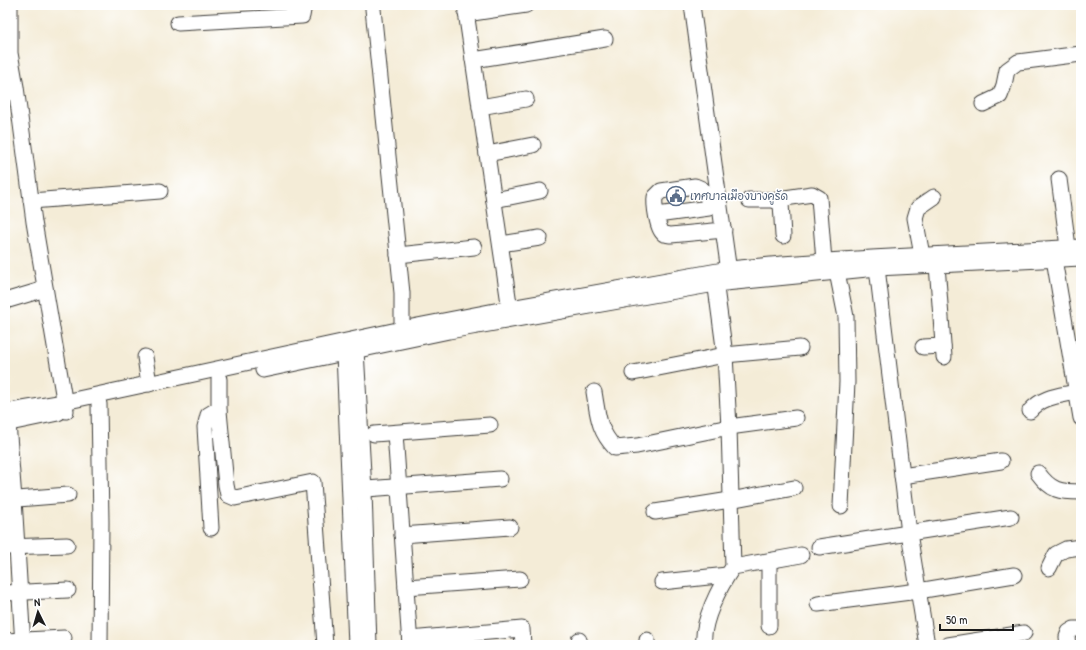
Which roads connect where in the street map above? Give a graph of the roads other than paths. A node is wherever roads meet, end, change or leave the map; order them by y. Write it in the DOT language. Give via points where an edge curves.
graph roads {
  1 [pos="10,5"];
  2 [pos="304,5"];
  3 [pos="526,5"];
  4 [pos="692,5"];
  5 [pos="373,9"];
  6 [pos="465,10"];
  7 [pos="178,23"];
  8 [pos="8,35"];
  9 [pos="605,40"];
  10 [pos="1081,54"];
  11 [pos="473,60"];
  12 [pos="11,88"];
  13 [pos="526,99"];
  14 [pos="983,104"];
  15 [pos="480,107"];
  16 [pos="533,145"];
  17 [pos="487,154"];
  18 [pos="1058,178"];
  19 [pos="160,191"];
  20 [pos="540,191"];
  21 [pos="934,197"];
  22 [pos="494,200"];
  23 [pos="749,200"];
  24 [pos="31,201"];
  25 [pos="781,203"];
  26 [pos="715,206"];
  27 [pos="656,216"];
  28 [pos="724,230"];
  29 [pos="783,236"];
  30 [pos="540,238"];
  31 [pos="500,244"];
  32 [pos="1074,247"];
  33 [pos="474,248"];
  34 [pos="398,255"];
  35 [pos="922,255"];
  36 [pos="1081,258"];
  37 [pos="1054,259"];
  38 [pos="824,261"];
  39 [pos="937,265"];
  40 [pos="877,268"];
  41 [pos="838,272"];
  42 [pos="730,276"];
  43 [pos="714,278"];
  44 [pos="45,289"];
  45 [pos="5,301"];
  46 [pos="511,314"];
  47 [pos="402,329"];
  48 [pos="923,347"];
  49 [pos="800,348"];
  50 [pos="350,352"];
  51 [pos="725,355"];
  52 [pos="146,358"];
  53 [pos="633,373"];
  54 [pos="219,379"];
  55 [pos="149,384"];
  56 [pos="594,392"];
  57 [pos="1077,392"];
  58 [pos="99,404"];
  59 [pos="65,407"];
  60 [pos="219,411"];
  61 [pos="1030,411"];
  62 [pos="796,418"];
  63 [pos="1081,418"];
  64 [pos="6,420"];
  65 [pos="490,425"];
  66 [pos="729,427"];
  67 [pos="395,433"];
  68 [pos="374,434"];
  69 [pos="1001,461"];
  70 [pos="1038,473"];
  71 [pos="902,476"];
  72 [pos="500,479"];
  73 [pos="398,486"];
  74 [pos="794,488"];
  75 [pos="357,490"];
  76 [pos="1081,492"];
  77 [pos="68,495"];
  78 [pos="10,500"];
  79 [pos="730,500"];
  80 [pos="841,506"];
  81 [pos="655,512"];
  82 [pos="1011,517"];
  83 [pos="510,527"];
  84 [pos="212,528"];
  85 [pos="909,533"];
  86 [pos="402,535"];
  87 [pos="67,545"];
  88 [pos="11,546"];
  89 [pos="819,547"];
  90 [pos="1081,547"];
  91 [pos="800,555"];
  92 [pos="769,561"];
  93 [pos="1049,568"];
  94 [pos="730,571"];
  95 [pos="1014,575"];
  96 [pos="520,579"];
  97 [pos="662,582"];
  98 [pos="406,587"];
  99 [pos="68,590"];
  100 [pos="918,591"];
  101 [pos="12,593"];
  102 [pos="818,604"];
  103 [pos="769,626"];
  104 [pos="362,628"];
  105 [pos="1081,629"];
  106 [pos="1024,633"];
  107 [pos="64,638"];
  108 [pos="5,641"];
  109 [pos="410,642"];
  110 [pos="22,643"];
  111 [pos="100,645"];
  112 [pos="325,645"];
  113 [pos="356,645"];
  114 [pos="370,645"];
  115 [pos="523,645"];
  116 [pos="704,645"];
  117 [pos="927,645"];
  118 [pos="948,645"];
  119 [pos="1068,645"];
  1 -- 8 [label="street"];
  2 -- 7 [label="street" via="302,16"];
  3 -- 6 [label="street"];
  4 -- 26 [label="street"];
  5 -- 34 [label="street"];
  6 -- 11 [label="street"];
  8 -- 12 [label="street"];
  9 -- 11 [label="street"];
  10 -- 14 [label="street" via="1018,62 1007,70 1000,96"];
  11 -- 15 [label="street"];
  12 -- 24 [label="street"];
  13 -- 15 [label="street"];
  15 -- 17 [label="street"];
  16 -- 17 [label="street"];
  17 -- 22 [label="street"];
  18 -- 32 [label="street"];
  19 -- 24 [label="street"];
  20 -- 22 [label="street"];
  21 -- 35 [label="street" via="918,208 915,218"];
  22 -- 31 [label="street"];
  23 -- 25 [label="street" via="773,200"];
  24 -- 44 [label="street"];
  25 -- 29 [label="street"];
  25 -- 38 [label="street" via="785,198 812,194 819,198"];
  26 -- 27 [label="street"];
  26 -- 27 [label="street" via="707,194 695,186 661,190 655,197"];
  26 -- 28 [label="street"];
  27 -- 28 [label="street" via="665,234"];
  28 -- 42 [label="street"];
  30 -- 31 [label="street"];
  31 -- 46 [label="street"];
  32 -- 35 [label="street"];
  33 -- 34 [label="street"];
  34 -- 47 [label="street"];
  35 -- 38 [label="street"];
  36 -- 37 [label="street"];
  37 -- 39 [label="street"];
  37 -- 57 [label="street"];
  38 -- 42 [label="street" via="782,264"];
  39 -- 40 [label="street"];
  39 -- 48 [label="street" via="933,311 944,352"];
  40 -- 41 [label="street"];
  40 -- 71 [label="street"];
  41 -- 42 [label="street"];
  41 -- 80 [label="street" via="846,317 847,375"];
  42 -- 43 [label="street"];
  43 -- 46 [label="street"];
  43 -- 51 [label="street"];
  44 -- 45 [label="street"];
  44 -- 59 [label="street"];
  46 -- 47 [label="street"];
  46 -- 50 [label="street" via="449,331"];
  47 -- 55 [label="street"];
  49 -- 51 [label="street"];
  50 -- 54 [label="street"];
  50 -- 75 [label="street"];
  51 -- 53 [label="street"];
  51 -- 66 [label="street"];
  52 -- 55 [label="street"];
  54 -- 58 [label="street"];
  54 -- 60 [label="street"];
  55 -- 59 [label="street"];
  56 -- 66 [label="street" via="600,424 606,439 615,448 637,446"];
  57 -- 61 [label="street" via="1049,398 1036,404"];
  57 -- 63 [label="street"];
  58 -- 59 [label="street"];
  58 -- 111 [label="street" via="102,522"];
  59 -- 64 [label="street"];
  60 -- 84 [label="street" via="208,415 205,426"];
  60 -- 112 [label="street" via="228,495 235,498 313,482"];
  62 -- 66 [label="street"];
  64 -- 78 [label="street"];
  65 -- 67 [label="street"];
  66 -- 79 [label="street"];
  67 -- 68 [label="street"];
  67 -- 73 [label="street"];
  69 -- 71 [label="street"];
  70 -- 76 [label="street" via="1055,489"];
  71 -- 85 [label="street"];
  72 -- 73 [label="street"];
  73 -- 75 [label="street"];
  73 -- 86 [label="street"];
  74 -- 79 [label="street"];
  75 -- 104 [label="street"];
  77 -- 78 [label="street"];
  78 -- 88 [label="street"];
  79 -- 81 [label="street"];
  79 -- 94 [label="street"];
  82 -- 85 [label="street"];
  83 -- 86 [label="street"];
  85 -- 89 [label="street"];
  85 -- 100 [label="street"];
  86 -- 98 [label="street"];
  87 -- 88 [label="street"];
  88 -- 101 [label="street"];
  90 -- 93 [label="street" via="1066,549 1056,554"];
  91 -- 92 [label="street"];
  92 -- 94 [label="street"];
  92 -- 103 [label="street"];
  94 -- 97 [label="street"];
  94 -- 116 [label="street" via="706,623"];
  95 -- 100 [label="street"];
  96 -- 98 [label="street"];
  98 -- 109 [label="street"];
  99 -- 101 [label="street"];
  100 -- 102 [label="street"];
  100 -- 117 [label="street"];
  101 -- 110 [label="street"];
  104 -- 113 [label="street"];
  104 -- 114 [label="street"];
  105 -- 119 [label="street" via="1069,632"];
  106 -- 118 [label="street"];
  107 -- 110 [label="street"];
  108 -- 110 [label="street"];
  109 -- 115 [label="street" via="522,629"];
}
